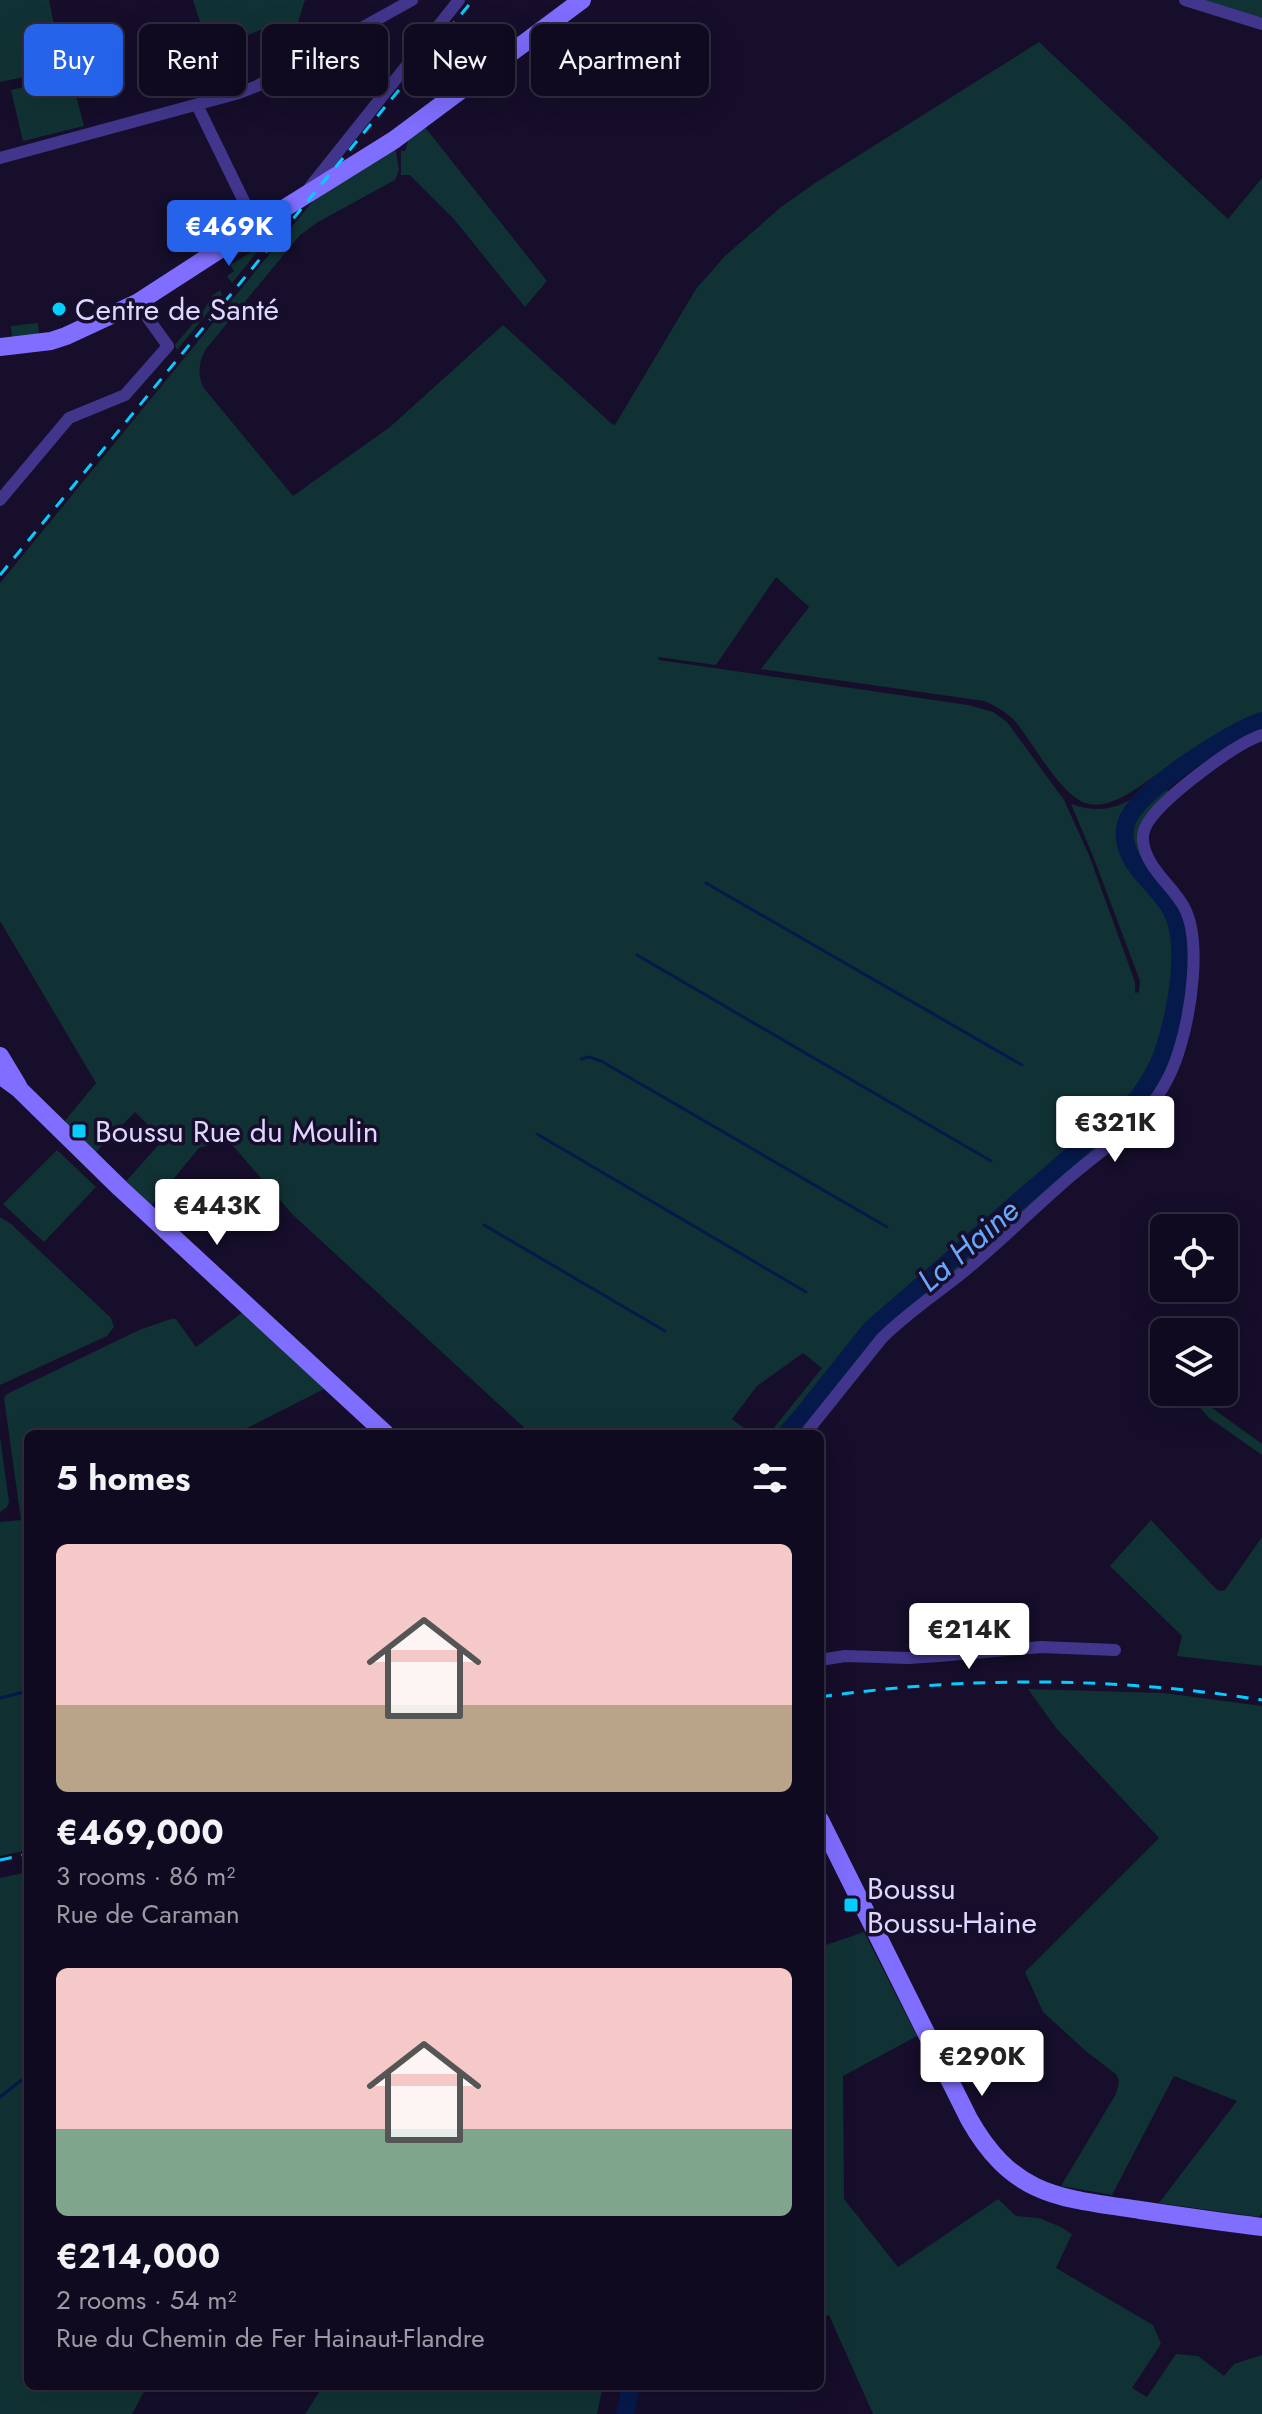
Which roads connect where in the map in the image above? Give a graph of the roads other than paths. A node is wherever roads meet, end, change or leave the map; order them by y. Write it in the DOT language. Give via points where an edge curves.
graph roads {
  1 [pos="412,0"];
  2 [pos="459,0"];
  3 [pos="582,0"];
  4 [pos="1185,0"];
  5 [pos="1262,24"];
  6 [pos="197,105"];
  7 [pos="0,158"];
  8 [pos="301,199"];
  9 [pos="256,226"];
  10 [pos="137,303"];
  11 [pos="0,347"];
  12 [pos="0,500"];
  13 [pos="1262,735"];
  14 [pos="0,1056"];
  15 [pos="0,1075"];
  16 [pos="19,1089"];
  17 [pos="382,1430"];
  18 [pos="808,1430"];
  19 [pos="1115,1650"];
  20 [pos="824,1659"];
  21 [pos="824,1828"];
  22 [pos="1262,2227"];
  1 -- 6 [label="street" via="257,86"];
  2 -- 8 [label="street"];
  3 -- 8 [label="street" via="394,140"];
  4 -- 5 [label="street"];
  6 -- 7 [label="street"];
  6 -- 9 [label="street"];
  8 -- 9 [label="street"];
  9 -- 10 [label="street"];
  10 -- 11 [label="street" via="51,341"];
  10 -- 12 [label="street" via="168,346 125,395 69,418"];
  13 -- 18 [label="street" via="1212,764 1152,816 1144,831 1152,865 1184,906 1193,950 1188,1017 1176,1063 1161,1093 1136,1123 894,1326"];
  14 -- 16 [label="street"];
  15 -- 16 [label="street"];
  16 -- 17 [label="street"];
  19 -- 20 [label="street" via="1041,1647"];
  21 -- 22 [label="street" via="969,2119 996,2158 1033,2186 1068,2200"];
}
